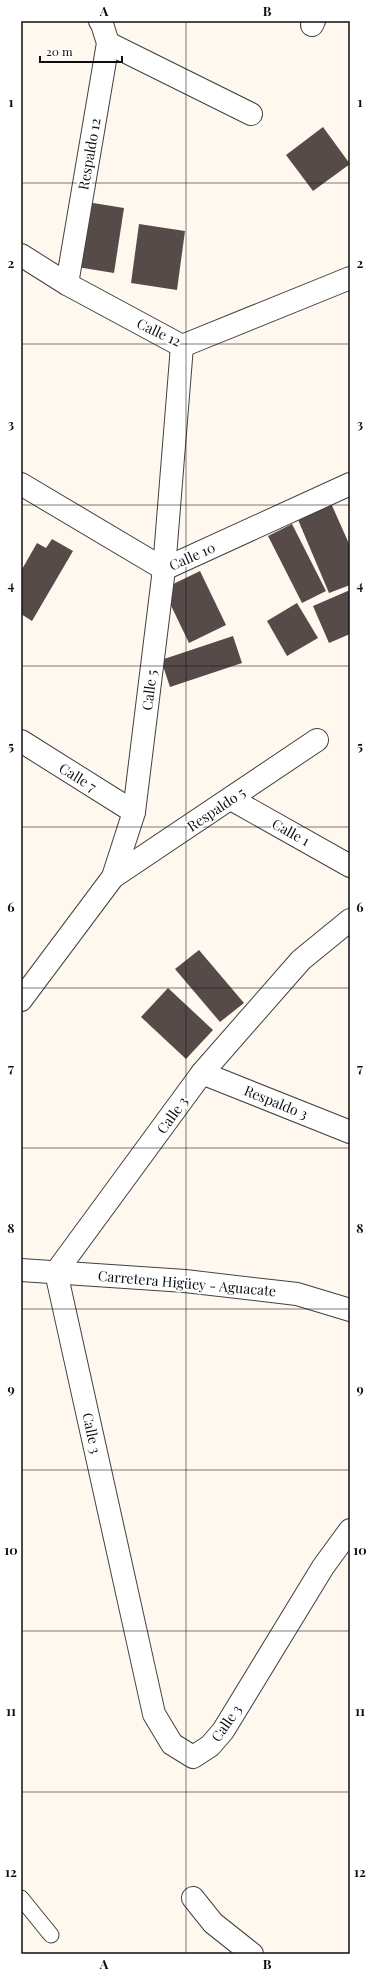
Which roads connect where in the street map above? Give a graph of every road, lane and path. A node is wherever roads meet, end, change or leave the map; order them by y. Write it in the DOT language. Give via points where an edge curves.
graph roads {
  1 [pos="103,29"];
  2 [pos="250,114"];
  3 [pos="21,255"];
  4 [pos="350,278"];
  5 [pos="67,284"];
  6 [pos="182,346"];
  7 [pos="21,484"];
  8 [pos="349,488"];
  9 [pos="164,569"];
  10 [pos="317,740"];
  11 [pos="21,741"];
  12 [pos="232,799"];
  13 [pos="134,812"];
  14 [pos="350,866"];
  15 [pos="113,877"];
  16 [pos="350,920"];
  17 [pos="24,993"];
  18 [pos="202,1072"];
  19 [pos="350,1132"];
  20 [pos="21,1270"];
  21 [pos="56,1272"];
  22 [pos="350,1310"];
  23 [pos="350,1530"];
  24 [pos="21,1898"];
  25 [pos="193,1898"];
  26 [pos="51,1935"];
  27 [pos="252,1954"];
  1 -- 2 [label="street"];
  1 -- 5 [label="street, Respaldo 12"];
  3 -- 5 [label="street, Calle 12"];
  4 -- 6 [label="street, Calle 12"];
  5 -- 6 [label="street, Calle 12"];
  6 -- 9 [label="street, Calle 5"];
  7 -- 9 [label="street, Calle 10"];
  8 -- 9 [label="street, Calle 10"];
  9 -- 13 [label="street, Calle 5"];
  10 -- 12 [label="street, Respaldo 5"];
  11 -- 13 [label="street, Calle 7"];
  12 -- 14 [label="street, Calle 1"];
  12 -- 15 [label="street, Respaldo 5"];
  13 -- 15 [label="street, Calle 5"];
  15 -- 17 [label="street, Calle 5"];
  16 -- 18 [label="street, Calle 3" via="301,960"];
  18 -- 19 [label="street, Respaldo 3"];
  18 -- 21 [label="street, Calle 3"];
  20 -- 21 [label="street, Carretera Higüey - Aguacate"];
  21 -- 22 [label="street, Carretera Higüey - Aguacate" via="297,1294"];
  21 -- 23 [label="street, Calle 3" via="154,1714 172,1744 193,1757 210,1746 223,1731 323,1567"];
  24 -- 26 [label="lane"];
  25 -- 27 [label="street" via="213,1923"];
}
